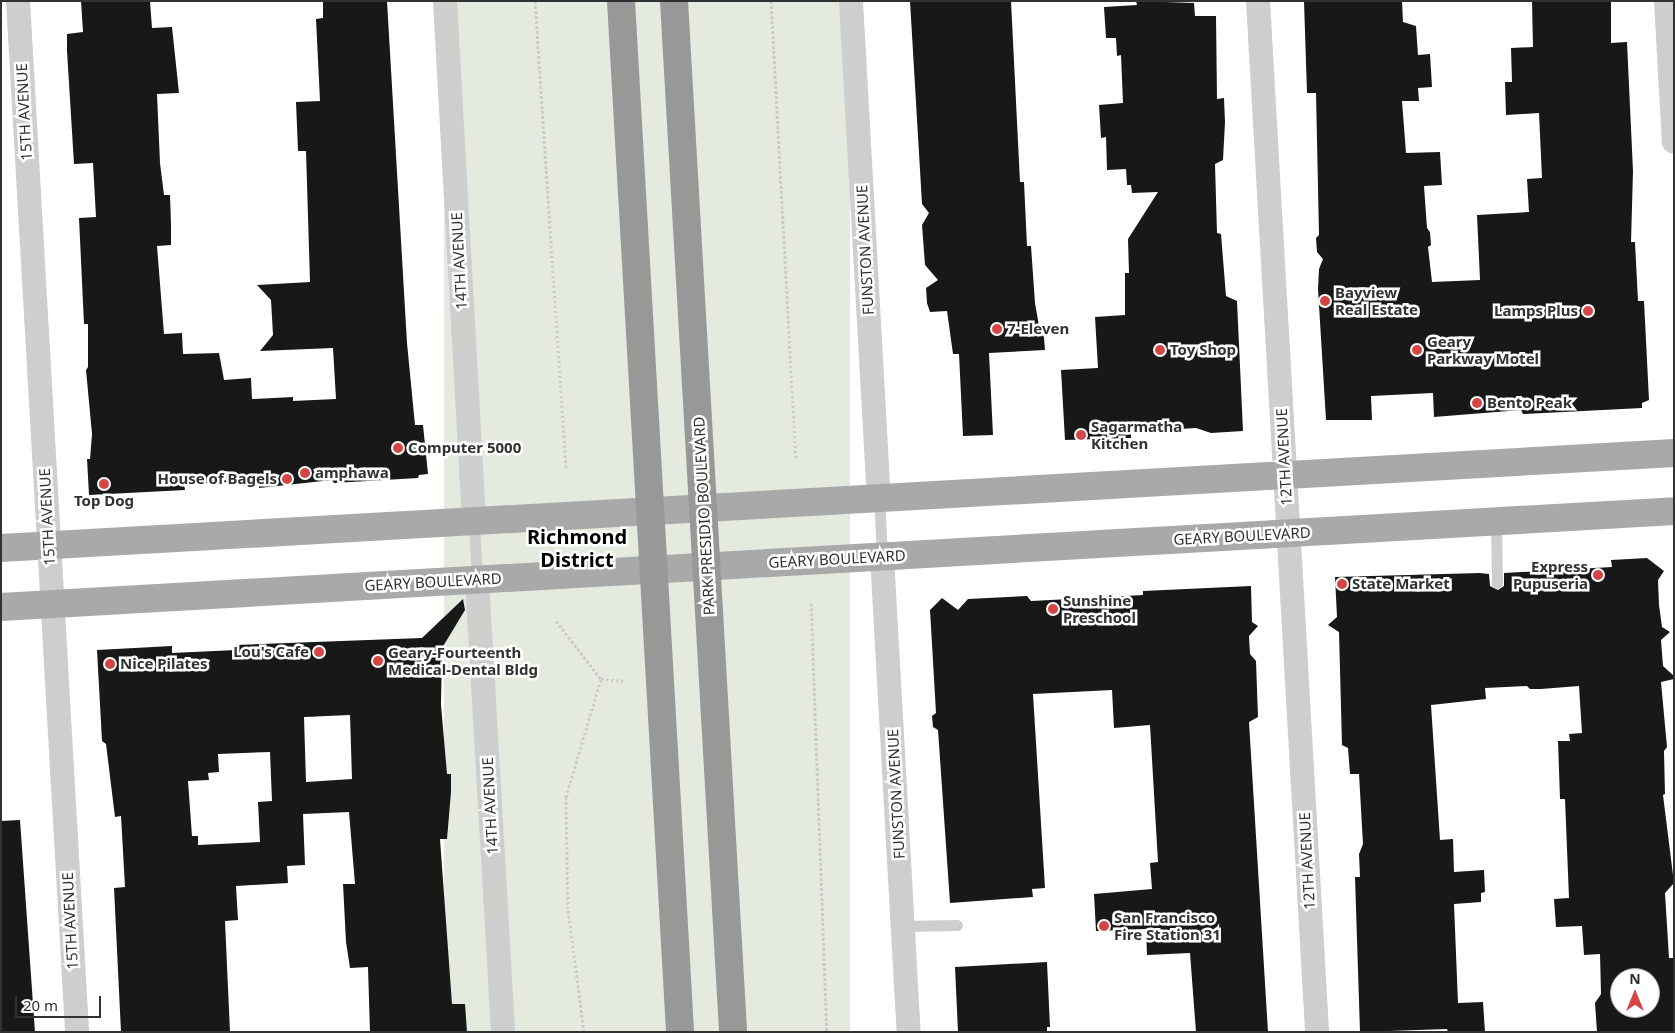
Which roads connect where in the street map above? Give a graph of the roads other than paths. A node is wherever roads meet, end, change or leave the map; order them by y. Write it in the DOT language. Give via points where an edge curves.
graph roads {
  1 [pos="18,1"];
  2 [pos="445,1"];
  3 [pos="621,1"];
  4 [pos="674,1"];
  5 [pos="851,1"];
  6 [pos="1258,1"];
  7 [pos="1666,1"];
  8 [pos="1674,142"];
  9 [pos="1674,453"];
  10 [pos="1285,475"];
  11 [pos="879,498"];
  12 [pos="703,508"];
  13 [pos="650,511"];
  14 [pos="1674,511"];
  15 [pos="474,521"];
  16 [pos="1496,521"];
  17 [pos="1289,533"];
  18 [pos="49,545"];
  19 [pos="1,548"];
  20 [pos="882,556"];
  21 [pos="707,566"];
  22 [pos="653,570"];
  23 [pos="477,580"];
  24 [pos="1497,584"];
  25 [pos="52,604"];
  26 [pos="1,607"];
  27 [pos="957,925"];
  28 [pos="903,926"];
  29 [pos="77,1032"];
  30 [pos="503,1032"];
  31 [pos="680,1032"];
  32 [pos="734,1032"];
  33 [pos="909,1032"];
  34 [pos="1317,1032"];
  1 -- 18 [label="street, 15TH AVENUE"];
  2 -- 15 [label="street, 14TH AVENUE"];
  3 -- 13 [label="highway"];
  4 -- 12 [label="highway, PARK PRESIDIO BOULEVARD"];
  5 -- 11 [label="street, FUNSTON AVENUE"];
  6 -- 10 [label="street, 12TH AVENUE"];
  7 -- 8 [label="street"];
  9 -- 10 [label="main road"];
  10 -- 11 [label="main road"];
  10 -- 17 [label="street, 12TH AVENUE"];
  11 -- 12 [label="main road"];
  11 -- 20 [label="lane"];
  12 -- 13 [label="main road"];
  12 -- 21 [label="highway, PARK PRESIDIO BOULEVARD"];
  13 -- 15 [label="main road"];
  13 -- 22 [label="highway"];
  14 -- 16 [label="main road, GEARY BOULEVARD"];
  15 -- 18 [label="main road"];
  15 -- 23 [label="lane"];
  16 -- 17 [label="main road, GEARY BOULEVARD"];
  16 -- 24 [label="lane"];
  17 -- 20 [label="main road, GEARY BOULEVARD"];
  17 -- 34 [label="street, 12TH AVENUE"];
  18 -- 19 [label="main road"];
  18 -- 25 [label="street, 15TH AVENUE"];
  20 -- 21 [label="main road, GEARY BOULEVARD"];
  20 -- 28 [label="street, FUNSTON AVENUE"];
  21 -- 22 [label="main road, GEARY BOULEVARD"];
  21 -- 32 [label="highway, PARK PRESIDIO BOULEVARD"];
  22 -- 23 [label="main road, GEARY BOULEVARD"];
  22 -- 31 [label="highway"];
  23 -- 25 [label="main road, GEARY BOULEVARD"];
  23 -- 30 [label="street, 14TH AVENUE"];
  25 -- 26 [label="main road, GEARY BOULEVARD"];
  25 -- 29 [label="street, 15TH AVENUE"];
  27 -- 28 [label="lane"];
  28 -- 33 [label="street, FUNSTON AVENUE"];
}
